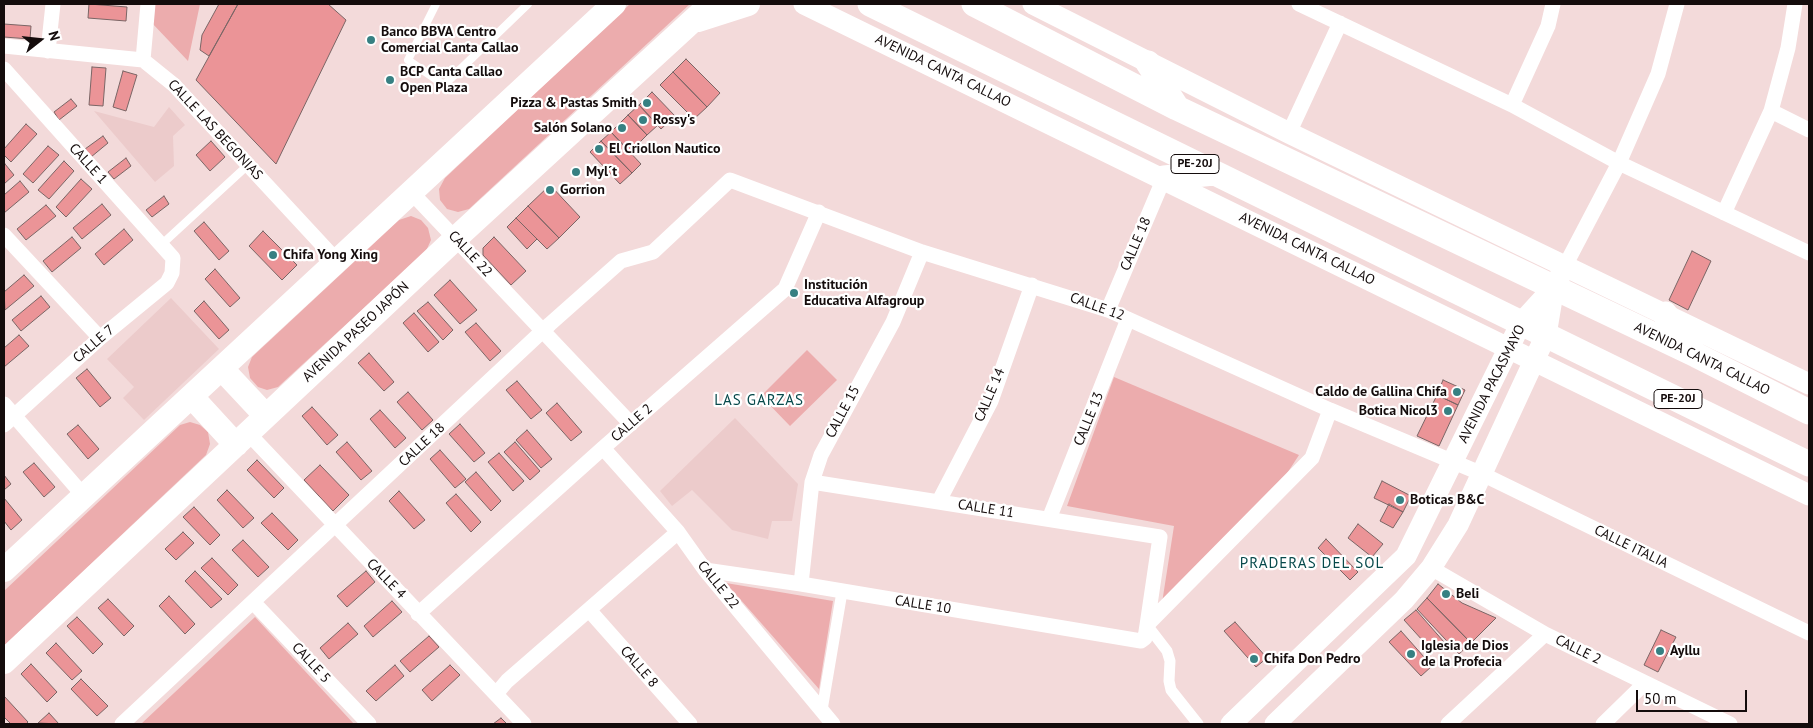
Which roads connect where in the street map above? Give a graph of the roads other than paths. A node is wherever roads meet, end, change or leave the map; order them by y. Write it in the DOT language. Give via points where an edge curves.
graph roads {
  1 [pos="53,4"];
  2 [pos="148,4"];
  3 [pos="436,4"];
  4 [pos="528,4"];
  5 [pos="589,4"];
  6 [pos="614,4"];
  7 [pos="711,4"];
  8 [pos="748,4"];
  9 [pos="804,4"];
  10 [pos="870,4"];
  11 [pos="974,4"];
  12 [pos="1033,4"];
  13 [pos="1299,4"];
  14 [pos="1552,4"];
  15 [pos="1678,4"];
  16 [pos="1795,4"];
  17 [pos="691,22"];
  18 [pos="1340,23"];
  19 [pos="4,46"];
  20 [pos="564,50"];
  21 [pos="48,51"];
  22 [pos="143,60"];
  23 [pos="1148,63"];
  24 [pos="4,69"];
  25 [pos="1512,105"];
  26 [pos="1178,108"];
  27 [pos="1771,111"];
  28 [pos="1809,130"];
  29 [pos="1289,133"];
  30 [pos="1618,162"];
  31 [pos="248,165"];
  32 [pos="1214,173"];
  33 [pos="1164,178"];
  34 [pos="730,180"];
  35 [pos="412,193"];
  36 [pos="819,212"];
  37 [pos="1724,213"];
  38 [pos="4,235"];
  39 [pos="456,238"];
  40 [pos="161,245"];
  41 [pos="922,252"];
  42 [pos="1809,253"];
  43 [pos="173,258"];
  44 [pos="338,262"];
  45 [pos="1560,277"];
  46 [pos="1032,285"];
  47 [pos="1108,310"];
  48 [pos="1665,314"];
  49 [pos="1128,319"];
  50 [pos="1521,323"];
  51 [pos="544,331"];
  52 [pos="1546,335"];
  53 [pos="100,338"];
  54 [pos="1508,349"];
  55 [pos="1696,355"];
  56 [pos="1534,361"];
  57 [pos="222,369"];
  58 [pos="1809,384"];
  59 [pos="1490,386"];
  60 [pos="192,397"];
  61 [pos="1516,397"];
  62 [pos="1779,398"];
  63 [pos="1809,400"];
  64 [pos="4,404"];
  65 [pos="1330,410"];
  66 [pos="1809,412"];
  67 [pos="15,414"];
  68 [pos="266,416"];
  69 [pos="631,424"];
  70 [pos="4,425"];
  71 [pos="242,439"];
  72 [pos="602,448"];
  73 [pos="1453,462"];
  74 [pos="1809,464"];
  75 [pos="1480,473"];
  76 [pos="812,482"];
  77 [pos="1809,494"];
  78 [pos="83,495"];
  79 [pos="938,501"];
  80 [pos="1049,519"];
  81 [pos="335,526"];
  82 [pos="678,532"];
  83 [pos="1431,568"];
  84 [pos="4,570"];
  85 [pos="705,570"];
  86 [pos="802,584"];
  87 [pos="842,592"];
  88 [pos="253,602"];
  89 [pos="589,610"];
  90 [pos="418,614"];
  91 [pos="1148,625"];
  92 [pos="1809,633"];
  93 [pos="1545,634"];
  94 [pos="4,662"];
  95 [pos="1645,682"];
  96 [pos="496,694"];
  97 [pos="822,710"];
  98 [pos="1722,722"];
  99 [pos="122,724"];
  100 [pos="369,724"];
  101 [pos="524,724"];
  102 [pos="690,724"];
  103 [pos="833,724"];
  104 [pos="1198,724"];
  105 [pos="1231,724"];
  106 [pos="1275,724"];
  107 [pos="1448,724"];
  108 [pos="1603,724"];
  1 -- 21 [label="street"];
  2 -- 22 [label="street"];
  3 -- 4 [label="lane" via="408,60 444,85"];
  5 -- 20 [label="main road"];
  6 -- 20 [label="main road"];
  7 -- 17 [label="main road, AVENIDA PASEO JAPÓN"];
  8 -- 17 [label="main road"];
  9 -- 33 [label="main road, AVENIDA CANTA CALLAO"];
  10 -- 32 [label="highway, AVENIDA CANTA CALLAO / PE-20J"];
  11 -- 26 [label="highway, AVENIDA CANTA CALLAO"];
  12 -- 23 [label="main road, AVENIDA CANTA CALLAO"];
  13 -- 18 [label="street"];
  14 -- 25 [label="street" via="1548,26"];
  15 -- 30 [label="street" via="1658,74"];
  16 -- 27 [label="street" via="1788,48"];
  17 -- 39 [label="main road, AVENIDA PASEO JAPÓN"];
  18 -- 25 [label="street"];
  18 -- 29 [label="street"];
  19 -- 21 [label="street"];
  20 -- 35 [label="main road"];
  21 -- 22 [label="street"];
  22 -- 31 [label="street, CALLE LAS BEGONIAS" via="174,85"];
  23 -- 26 [label="highway"];
  23 -- 29 [label="main road, AVENIDA CANTA CALLAO"];
  24 -- 40 [label="street, CALLE 1"];
  25 -- 30 [label="street"];
  26 -- 45 [label="highway, AVENIDA CANTA CALLAO"];
  27 -- 28 [label="street"];
  27 -- 37 [label="street"];
  29 -- 45 [label="main road, AVENIDA CANTA CALLAO"];
  30 -- 37 [label="street"];
  30 -- 45 [label="street"];
  31 -- 40 [label="lane"];
  31 -- 44 [label="street, CALLE LAS BEGONIAS"];
  32 -- 33 [label="highway"];
  32 -- 50 [label="highway, AVENIDA CANTA CALLAO / PE-20J"];
  33 -- 47 [label="street, CALLE 18"];
  33 -- 54 [label="main road, AVENIDA CANTA CALLAO"];
  34 -- 36 [label="street, CALLE 12"];
  34 -- 51 [label="street, CALLE 18" via="653,252 621,260"];
  35 -- 39 [label="street, CALLE 22"];
  35 -- 44 [label="main road"];
  36 -- 41 [label="street, CALLE 12"];
  36 -- 69 [label="street, CALLE 2" via="785,288"];
  37 -- 42 [label="street"];
  38 -- 53 [label="street"];
  39 -- 51 [label="street, CALLE 22"];
  39 -- 68 [label="main road, AVENIDA PASEO JAPÓN"];
  40 -- 43 [label="street, CALLE 1"];
  41 -- 46 [label="street, CALLE 12"];
  41 -- 76 [label="street, CALLE 15" via="893,322 821,455"];
  43 -- 53 [label="street, CALLE 7" via="167,284"];
  44 -- 57 [label="main road"];
  45 -- 48 [label="main road, AVENIDA CANTA CALLAO"];
  45 -- 50 [label="main road, AVENIDA PACASMAYO"];
  45 -- 52 [label="main road, AVENIDA PACASMAYO"];
  45 -- 55 [label="highway, AVENIDA CANTA CALLAO"];
  46 -- 47 [label="street, CALLE 12"];
  46 -- 79 [label="street, CALLE 14" via="991,401"];
  47 -- 49 [label="street, CALLE 12"];
  48 -- 55 [label="highway"];
  48 -- 58 [label="main road, AVENIDA CANTA CALLAO"];
  49 -- 65 [label="street, CALLE 12"];
  49 -- 80 [label="street, CALLE 13"];
  50 -- 52 [label="highway, AVENIDA CANTA CALLAO / PE-20J"];
  50 -- 54 [label="main road, AVENIDA PACASMAYO"];
  51 -- 69 [label="street, CALLE 22"];
  51 -- 81 [label="street, CALLE 18"];
  52 -- 56 [label="main road, AVENIDA PACASMAYO"];
  52 -- 74 [label="highway, AVENIDA CANTA CALLAO / PE-20J"];
  53 -- 67 [label="street, CALLE 7"];
  54 -- 56 [label="main road, AVENIDA CANTA CALLAO"];
  54 -- 59 [label="main road, AVENIDA PACASMAYO"];
  55 -- 62 [label="highway, AVENIDA CANTA CALLAO"];
  56 -- 61 [label="main road, AVENIDA PACASMAYO"];
  56 -- 77 [label="main road, AVENIDA CANTA CALLAO"];
  57 -- 60 [label="main road"];
  57 -- 68 [label="main road"];
  59 -- 61 [label="main road" via="1494,396 1502,401"];
  59 -- 73 [label="main road, AVENIDA PACASMAYO"];
  60 -- 71 [label="main road"];
  60 -- 78 [label="main road"];
  61 -- 75 [label="main road, AVENIDA PACASMAYO"];
  62 -- 63 [label="highway"];
  62 -- 66 [label="highway, AVENIDA CANTA CALLAO"];
  64 -- 67 [label="street"];
  65 -- 73 [label="street, CALLE 12"];
  65 -- 91 [label="street" via="1312,458"];
  67 -- 70 [label="street, CALLE 7"];
  67 -- 78 [label="street"];
  68 -- 71 [label="main road, AVENIDA PASEO JAPÓN"];
  69 -- 72 [label="street, CALLE 2"];
  71 -- 81 [label="street, CALLE 4"];
  71 -- 94 [label="main road, AVENIDA PASEO JAPÓN"];
  72 -- 82 [label="street, CALLE 22"];
  72 -- 90 [label="street, CALLE 2"];
  73 -- 75 [label="street, CALLE ITALIA"];
  73 -- 105 [label="main road, AVENIDA PACASMAYO" via="1406,556"];
  75 -- 83 [label="main road, AVENIDA PACASMAYO" via="1458,525"];
  75 -- 92 [label="street, CALLE ITALIA"];
  76 -- 79 [label="street, CALLE 11"];
  76 -- 86 [label="street, CALLE 15"];
  78 -- 84 [label="main road"];
  79 -- 80 [label="street, CALLE 11"];
  80 -- 91 [label="street, CALLE 11" via="1160,537"];
  81 -- 88 [label="street, CALLE 18"];
  81 -- 90 [label="street, CALLE 4"];
  82 -- 85 [label="street, CALLE 22"];
  82 -- 89 [label="street"];
  83 -- 93 [label="street, CALLE 2"];
  83 -- 106 [label="main road, AVENIDA PACASMAYO" via="1404,600"];
  85 -- 86 [label="street, CALLE 10"];
  85 -- 97 [label="street, CALLE 22"];
  86 -- 87 [label="street, CALLE 10"];
  87 -- 91 [label="street, CALLE 10" via="1141,641"];
  87 -- 97 [label="street"];
  88 -- 99 [label="street, CALLE 18"];
  88 -- 100 [label="street, CALLE 5"];
  89 -- 96 [label="street"];
  89 -- 102 [label="street, CALLE 8"];
  90 -- 96 [label="street, CALLE 4"];
  91 -- 104 [label="street" via="1167,651 1171,690"];
  93 -- 95 [label="street, CALLE 2"];
  93 -- 107 [label="street"];
  95 -- 98 [label="street, CALLE 2"];
  95 -- 108 [label="street"];
  96 -- 101 [label="street, CALLE 4"];
  97 -- 103 [label="street, CALLE 22"];
}
